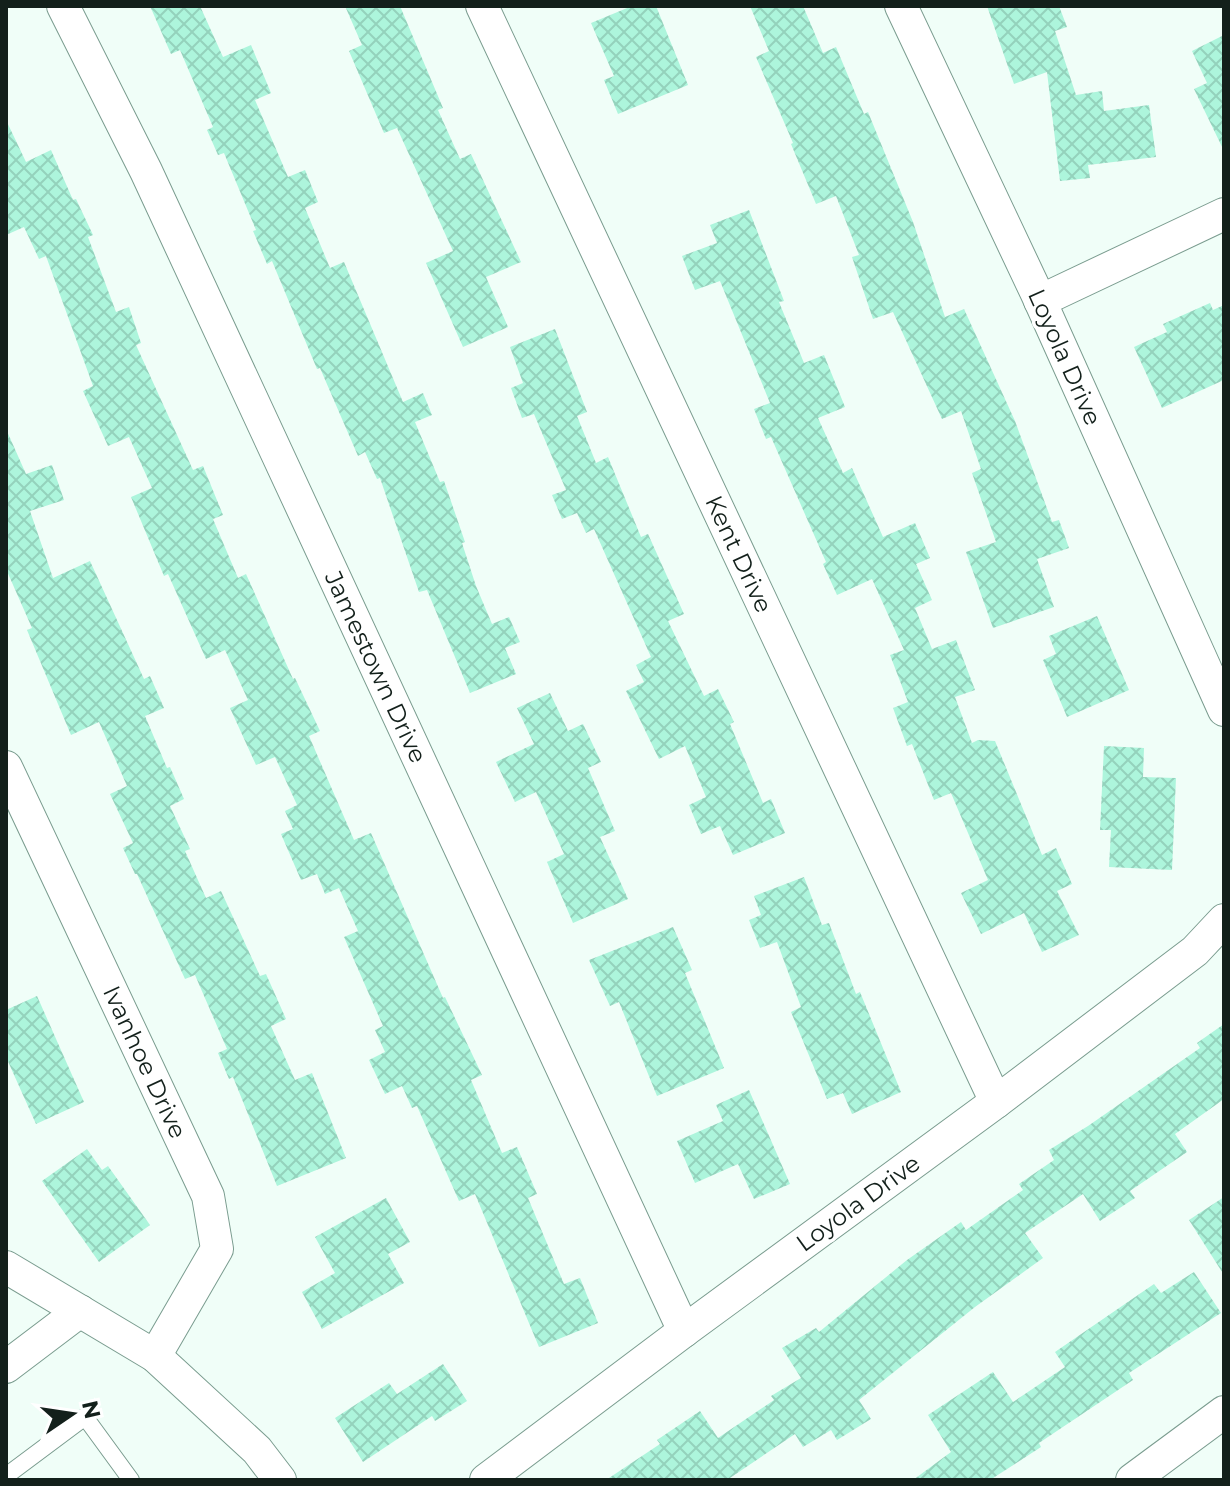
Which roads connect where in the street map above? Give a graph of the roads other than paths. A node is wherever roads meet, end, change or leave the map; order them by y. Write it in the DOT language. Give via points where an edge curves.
graph roads {
  1 [pos="63,6"];
  2 [pos="482,6"];
  3 [pos="901,6"];
  4 [pos="1224,214"];
  5 [pos="1040,301"];
  6 [pos="1224,710"];
  7 [pos="6,767"];
  8 [pos="1224,920"];
  9 [pos="996,1102"];
  10 [pos="6,1267"];
  11 [pos="80,1311"];
  12 [pos="684,1331"];
  13 [pos="155,1356"];
  14 [pos="6,1367"];
  15 [pos="1224,1412"];
  16 [pos="6,1476"];
  17 [pos="131,1480"];
  18 [pos="280,1480"];
  19 [pos="486,1480"];
  20 [pos="1132,1480"];
  1 -- 12 [label="street, Jamestown Drive" via="146,171"];
  2 -- 9 [label="street, Kent Drive"];
  3 -- 5 [label="street, Loyola Drive"];
  4 -- 5 [label="street"];
  5 -- 6 [label="street, Loyola Drive"];
  7 -- 13 [label="street, Ivanhoe Drive" via="208,1196 217,1249"];
  8 -- 9 [label="street, Loyola Drive" via="1195,951"];
  9 -- 12 [label="street, Loyola Drive"];
  10 -- 11 [label="street"];
  11 -- 13 [label="street"];
  11 -- 14 [label="street"];
  12 -- 19 [label="street, Loyola Drive"];
  13 -- 18 [label="street" via="257,1450"];
  15 -- 20 [label="street"];
  16 -- 17 [label="lane" via="85,1417"];
}
